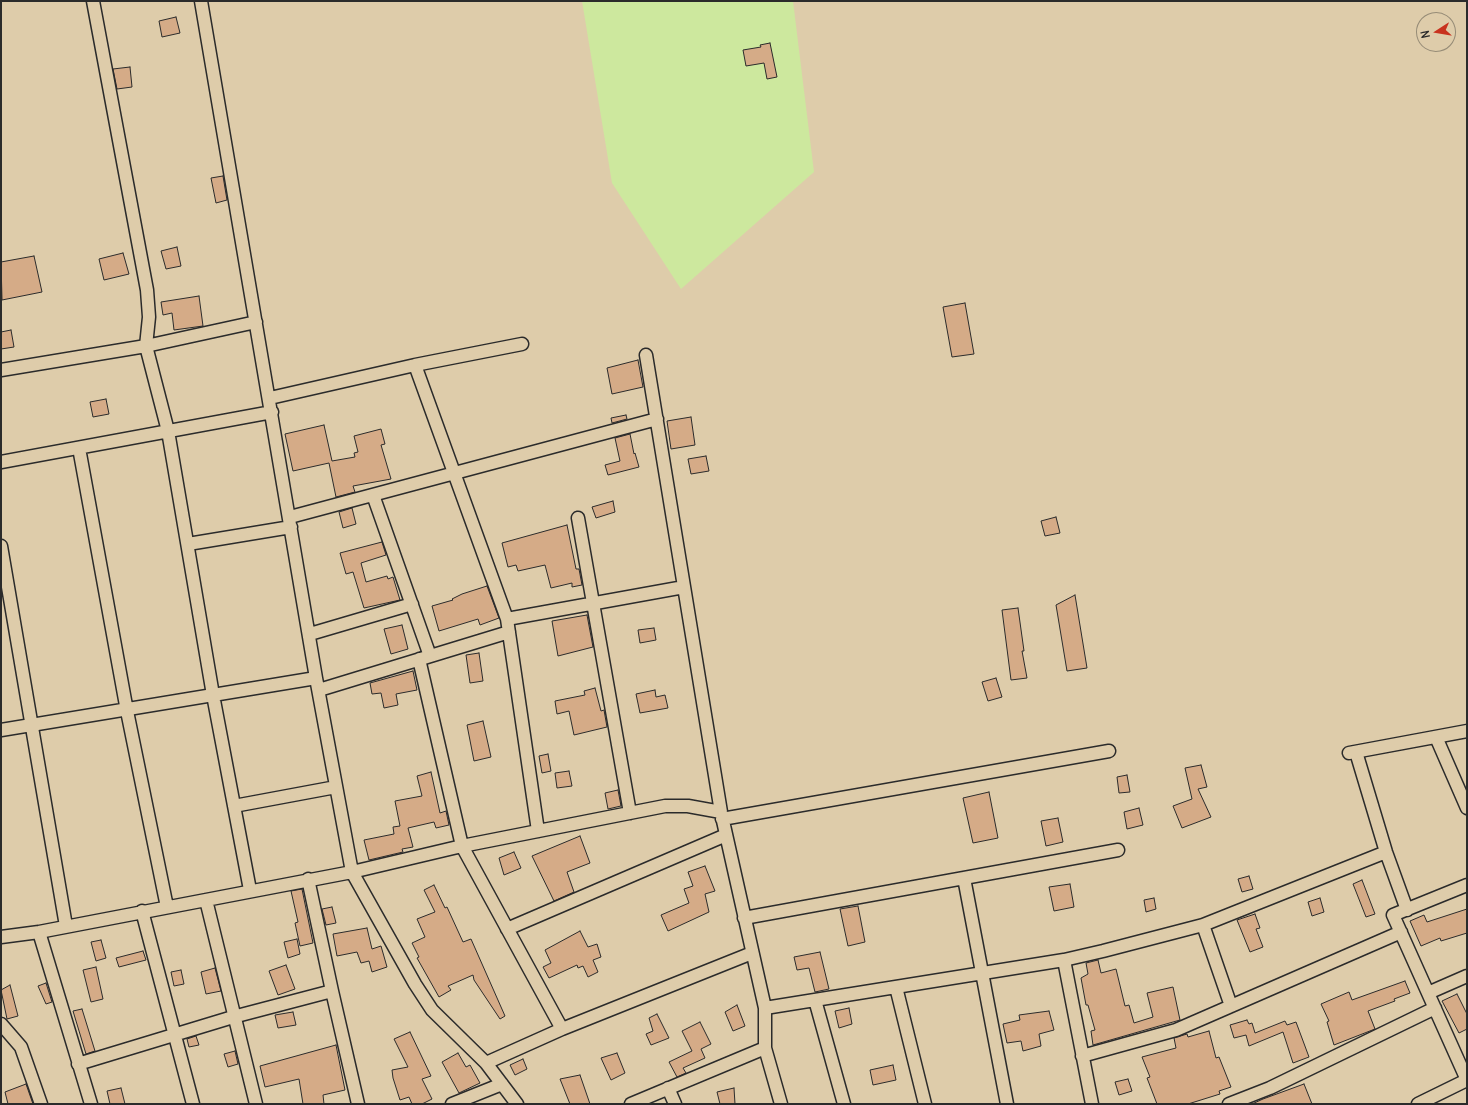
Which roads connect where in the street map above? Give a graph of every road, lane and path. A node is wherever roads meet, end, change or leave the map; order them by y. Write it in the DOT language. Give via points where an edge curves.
graph roads {
  1 [pos="93,1"];
  2 [pos="201,1"];
  3 [pos="256,322"];
  4 [pos="522,344"];
  5 [pos="146,346"];
  6 [pos="646,355"];
  7 [pos="415,365"];
  8 [pos="1,370"];
  9 [pos="270,398"];
  10 [pos="272,412"];
  11 [pos="656,419"];
  12 [pos="168,431"];
  13 [pos="79,448"];
  14 [pos="1,462"];
  15 [pos="454,473"];
  16 [pos="374,495"];
  17 [pos="578,518"];
  18 [pos="290,522"];
  19 [pos="188,544"];
  20 [pos="1,546"];
  21 [pos="684,587"];
  22 [pos="593,603"];
  23 [pos="412,604"];
  24 [pos="507,619"];
  25 [pos="509,632"];
  26 [pos="310,634"];
  27 [pos="425,658"];
  28 [pos="318,684"];
  29 [pos="213,695"];
  30 [pos="126,711"];
  31 [pos="31,724"];
  32 [pos="1,730"];
  33 [pos="1467,731"];
  34 [pos="1436,737"];
  35 [pos="1109,751"];
  36 [pos="336,787"];
  37 [pos="234,806"];
  38 [pos="1467,808"];
  39 [pos="630,813"];
  40 [pos="722,815"];
  41 [pos="538,831"];
  42 [pos="726,835"];
  43 [pos="462,846"];
  44 [pos="1118,850"];
  45 [pos="1386,852"];
  46 [pos="352,872"];
  47 [pos="964,878"];
  48 [pos="308,879"];
  49 [pos="1467,886"];
  50 [pos="250,890"];
  51 [pos="206,900"];
  52 [pos="167,907"];
  53 [pos="1407,910"];
  54 [pos="142,911"];
  55 [pos="744,918"];
  56 [pos="1203,925"];
  57 [pos="66,926"];
  58 [pos="507,929"];
  59 [pos="39,932"];
  60 [pos="1401,932"];
  61 [pos="1,938"];
  62 [pos="752,953"];
  63 [pos="1064,960"];
  64 [pos="982,973"];
  65 [pos="1467,976"];
  66 [pos="896,987"];
  67 [pos="332,991"];
  68 [pos="1428,993"];
  69 [pos="815,1000"];
  70 [pos="1231,1006"];
  71 [pos="764,1008"];
  72 [pos="1434,1008"];
  73 [pos="233,1017"];
  74 [pos="1,1024"];
  75 [pos="562,1029"];
  76 [pos="174,1035"];
  77 [pos="765,1048"];
  78 [pos="1082,1056"];
  79 [pos="486,1063"];
  80 [pos="78,1064"];
  81 [pos="1467,1080"];
  82 [pos="502,1084"];
  83 [pos="668,1088"];
  84 [pos="41,1104"];
  85 [pos="91,1104"];
  86 [pos="192,1104"];
  87 [pos="256,1104"];
  88 [pos="358,1104"];
  89 [pos="452,1104"];
  90 [pos="517,1104"];
  91 [pos="631,1104"];
  92 [pos="674,1104"];
  93 [pos="781,1104"];
  94 [pos="844,1104"];
  95 [pos="925,1104"];
  96 [pos="1007,1104"];
  97 [pos="1092,1104"];
  98 [pos="1229,1104"];
  99 [pos="1418,1104"];
  1 -- 5 [label="street" via="147,290 149,317"];
  2 -- 3 [label="street"];
  3 -- 5 [label="street"];
  3 -- 9 [label="street"];
  4 -- 7 [label="street"];
  5 -- 8 [label="street"];
  5 -- 12 [label="street"];
  6 -- 11 [label="street"];
  7 -- 9 [label="street"];
  7 -- 15 [label="street"];
  9 -- 10 [label="street"];
  10 -- 12 [label="street"];
  10 -- 18 [label="street"];
  11 -- 15 [label="street"];
  11 -- 21 [label="street"];
  12 -- 13 [label="street"];
  12 -- 19 [label="street"];
  13 -- 14 [label="street"];
  13 -- 30 [label="street"];
  15 -- 16 [label="street"];
  15 -- 24 [label="street"];
  16 -- 18 [label="street"];
  16 -- 23 [label="street"];
  17 -- 22 [label="street"];
  18 -- 19 [label="street"];
  18 -- 26 [label="street"];
  19 -- 29 [label="street"];
  20 -- 31 [label="street"];
  21 -- 22 [label="street"];
  21 -- 40 [label="street"];
  22 -- 24 [label="street"];
  22 -- 39 [label="street"];
  23 -- 26 [label="street"];
  23 -- 27 [label="street"];
  24 -- 25 [label="street"];
  25 -- 27 [label="street"];
  25 -- 41 [label="street"];
  26 -- 28 [label="street"];
  27 -- 28 [label="street"];
  27 -- 43 [label="street"];
  28 -- 29 [label="street"];
  28 -- 36 [label="street"];
  29 -- 30 [label="street"];
  29 -- 37 [label="street"];
  30 -- 31 [label="street"];
  30 -- 52 [label="street"];
  31 -- 32 [label="street"];
  31 -- 57 [label="street"];
  33 -- 34 [label="street"];
  34 -- 38 [label="street"];
  34 -- 45 [label="street" via="1352,753"];
  35 -- 40 [label="street"];
  36 -- 37 [label="street"];
  36 -- 46 [label="street"];
  37 -- 50 [label="street"];
  39 -- 40 [label="street" via="679,805"];
  39 -- 41 [label="street"];
  40 -- 42 [label="street"];
  41 -- 43 [label="street"];
  42 -- 55 [label="street"];
  42 -- 58 [label="street"];
  43 -- 46 [label="street"];
  43 -- 58 [label="street"];
  44 -- 47 [label="street"];
  45 -- 53 [label="street"];
  45 -- 56 [label="street"];
  46 -- 48 [label="street"];
  46 -- 79 [label="street" via="414,984 432,1010"];
  47 -- 55 [label="street"];
  47 -- 64 [label="street"];
  48 -- 50 [label="street"];
  48 -- 67 [label="street"];
  49 -- 53 [label="street"];
  50 -- 51 [label="street"];
  51 -- 52 [label="street"];
  51 -- 73 [label="street"];
  52 -- 54 [label="street"];
  53 -- 60 [label="street" via="1393,915"];
  54 -- 57 [label="street"];
  54 -- 76 [label="street"];
  55 -- 62 [label="street"];
  56 -- 63 [label="street"];
  56 -- 70 [label="street"];
  57 -- 59 [label="street"];
  58 -- 75 [label="street"];
  59 -- 61 [label="street"];
  59 -- 80 [label="street"];
  60 -- 68 [label="street"];
  60 -- 70 [label="street"];
  62 -- 71 [label="street"];
  62 -- 75 [label="street"];
  63 -- 64 [label="street"];
  63 -- 78 [label="street"];
  64 -- 66 [label="street"];
  64 -- 96 [label="street"];
  65 -- 68 [label="street"];
  66 -- 69 [label="street"];
  66 -- 95 [label="street"];
  67 -- 73 [label="street"];
  67 -- 88 [label="street"];
  68 -- 72 [label="street"];
  69 -- 71 [label="street"];
  69 -- 94 [label="street"];
  70 -- 78 [label="street" via="1176,1030"];
  71 -- 77 [label="street"];
  72 -- 81 [label="street"];
  72 -- 98 [label="street" via="1270,1088"];
  73 -- 76 [label="street"];
  73 -- 87 [label="street"];
  74 -- 84 [label="street" via="21,1047"];
  75 -- 79 [label="street"];
  76 -- 80 [label="street"];
  76 -- 86 [label="street"];
  77 -- 83 [label="street"];
  77 -- 93 [label="street"];
  78 -- 97 [label="street"];
  79 -- 82 [label="street"];
  80 -- 85 [label="street"];
  81 -- 99 [label="street"];
  82 -- 89 [label="street"];
  82 -- 90 [label="street"];
  83 -- 91 [label="street"];
  83 -- 92 [label="street"];
}
